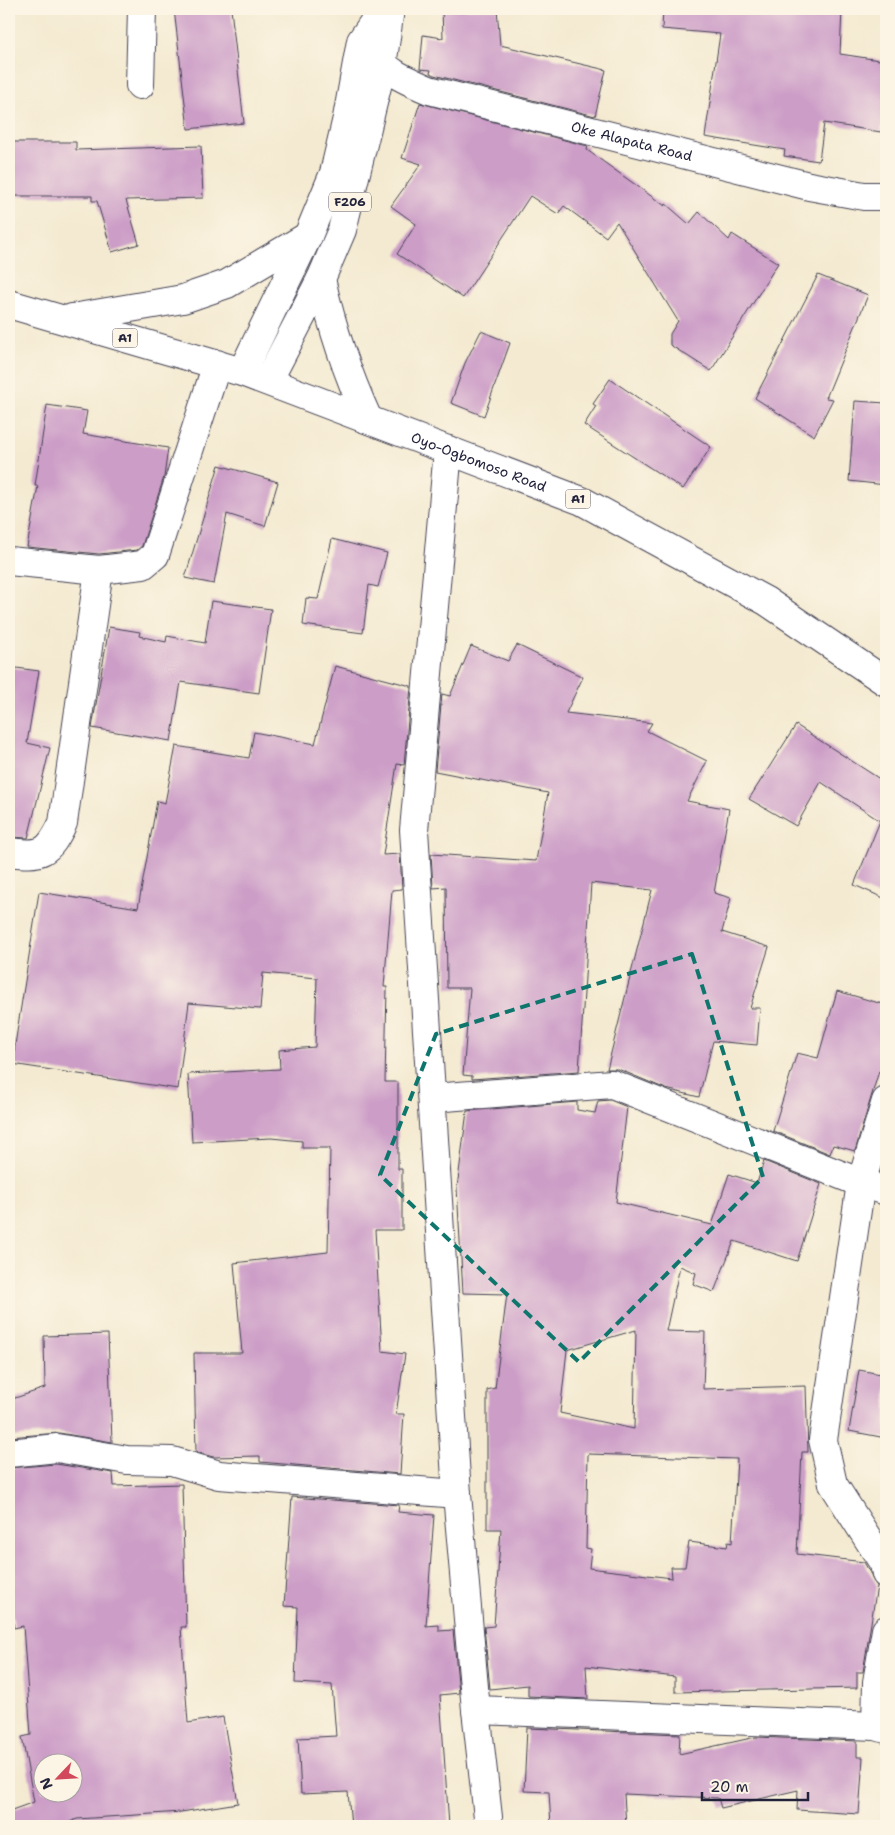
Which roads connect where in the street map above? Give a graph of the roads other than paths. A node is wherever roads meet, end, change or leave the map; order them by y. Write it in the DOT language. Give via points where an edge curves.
graph roads {
  1 [pos="142,9"];
  2 [pos="384,9"];
  3 [pos="390,9"];
  4 [pos="361,41"];
  5 [pos="382,66"];
  6 [pos="140,85"];
  7 [pos="886,196"];
  8 [pos="308,236"];
  9 [pos="321,279"];
  10 [pos="9,304"];
  11 [pos="62,319"];
  12 [pos="217,364"];
  13 [pos="242,372"];
  14 [pos="268,381"];
  15 [pos="368,419"];
  16 [pos="448,450"];
  17 [pos="9,561"];
  18 [pos="99,570"];
  19 [pos="886,682"];
  20 [pos="9,852"];
  21 [pos="432,1098"];
  22 [pos="886,1101"];
  23 [pos="874,1187"];
  24 [pos="9,1453"];
  25 [pos="457,1494"];
  26 [pos="886,1568"];
  27 [pos="886,1630"];
  28 [pos="476,1710"];
  29 [pos="881,1727"];
  30 [pos="489,1826"];
  1 -- 6 [label="main road"];
  2 -- 4 [label="main road, F206"];
  3 -- 5 [label="main road, F206"];
  4 -- 5 [label="main road, Oke Alapata Road"];
  4 -- 8 [label="main road, F206" via="348,118 334,173"];
  5 -- 7 [label="main road, Oke Alapata Road" via="429,90 809,186 864,196"];
  5 -- 9 [label="main road, F206" via="345,222"];
  8 -- 11 [label="main road" via="227,284 183,300"];
  8 -- 13 [label="main road, F206"];
  9 -- 14 [label="main road, F206"];
  9 -- 15 [label="main road" via="346,371"];
  10 -- 11 [label="main road, A1"];
  11 -- 12 [label="main road, A1"];
  12 -- 13 [label="main road, A1"];
  12 -- 18 [label="main road" via="155,555 143,565"];
  13 -- 14 [label="main road, Oyo-Ogbomoso Road / A1"];
  14 -- 15 [label="main road, Oyo-Ogbomoso Road / A1"];
  15 -- 16 [label="main road, Oyo-Ogbomoso Road / A1"];
  16 -- 19 [label="main road, Oyo-Ogbomoso Road / A1" via="582,501 766,600"];
  16 -- 21 [label="main road" via="414,830"];
  17 -- 18 [label="main road"];
  18 -- 20 [label="main road" via="63,823 53,843 35,855"];
  21 -- 23 [label="main road" via="612,1084"];
  21 -- 25 [label="main road"];
  22 -- 23 [label="main road"];
  23 -- 26 [label="main road" via="823,1440 832,1484"];
  24 -- 25 [label="main road" via="57,1448 128,1460 172,1462 219,1475"];
  25 -- 28 [label="main road"];
  27 -- 29 [label="main road" via="877,1682"];
  28 -- 29 [label="main road"];
  28 -- 30 [label="main road"];
}
